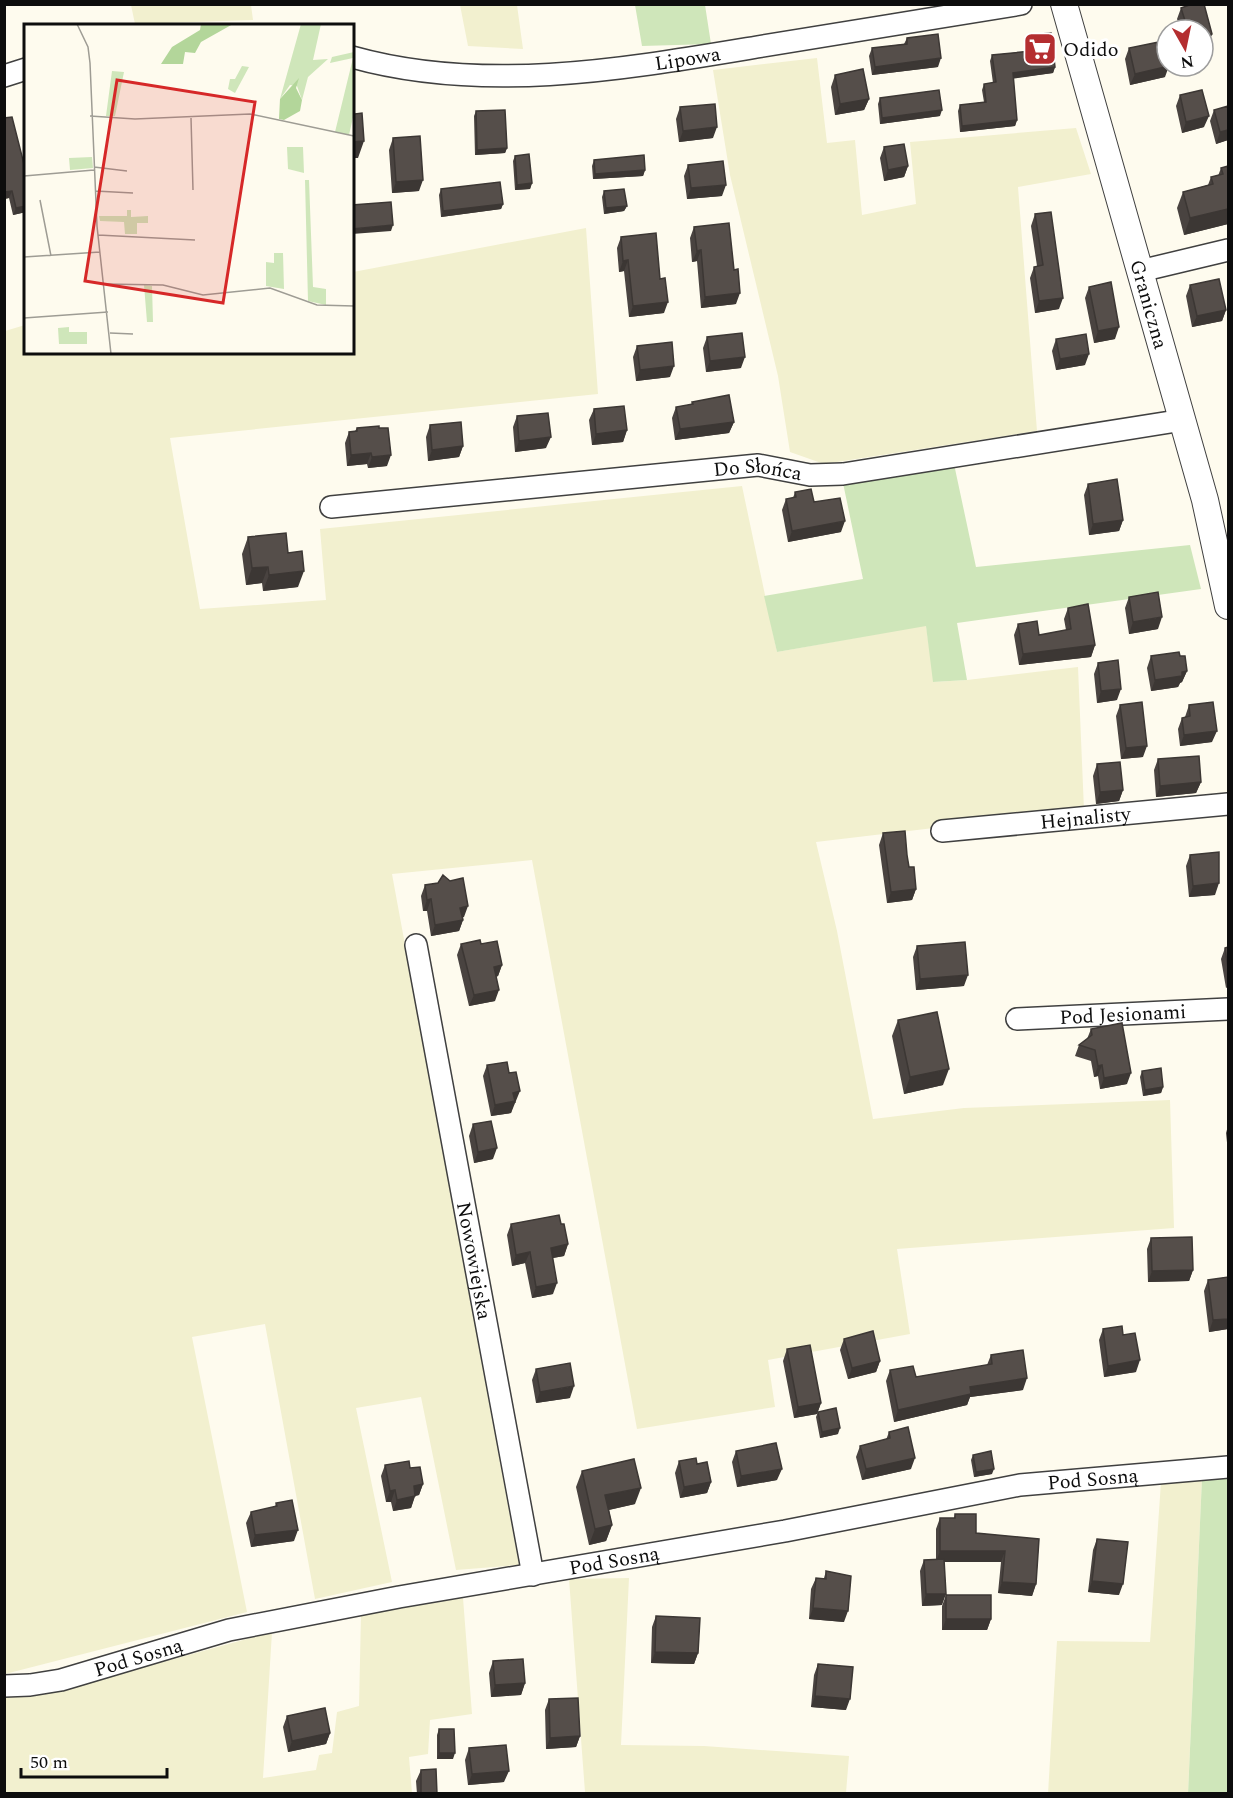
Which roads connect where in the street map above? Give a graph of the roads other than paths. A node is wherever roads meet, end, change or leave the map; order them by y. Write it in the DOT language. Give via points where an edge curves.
graph roads {
  1 [pos="1021,4"];
  2 [pos="1064,4"];
  3 [pos="354,58"];
  4 [pos="24,70"];
  5 [pos="4,76"];
  6 [pos="1228,250"];
  7 [pos="1140,270"];
  8 [pos="1183,420"];
  9 [pos="331,507"];
  10 [pos="1228,606"];
  11 [pos="1228,804"];
  12 [pos="942,831"];
  13 [pos="416,945"];
  14 [pos="1228,1009"];
  15 [pos="1017,1019"];
  16 [pos="1228,1467"];
  17 [pos="533,1575"];
  18 [pos="4,1686"];
  1 -- 3 [label="street, Lipowa" via="645,65 466,76 389,67"];
  2 -- 7 [label="street, Graniczna"];
  4 -- 5 [label="street"];
  6 -- 7 [label="street"];
  7 -- 8 [label="street, Graniczna"];
  8 -- 9 [label="street, Do Słońca" via="843,474 810,475 758,465"];
  8 -- 10 [label="street, Graniczna"];
  11 -- 12 [label="street, Hejnalisty"];
  13 -- 17 [label="street, Nowowiejska"];
  14 -- 15 [label="street, Pod Jesionami"];
  16 -- 17 [label="street, Pod Sosną" via="1020,1485"];
  17 -- 18 [label="street, Pod Sosną" via="229,1630 61,1680"];
}
